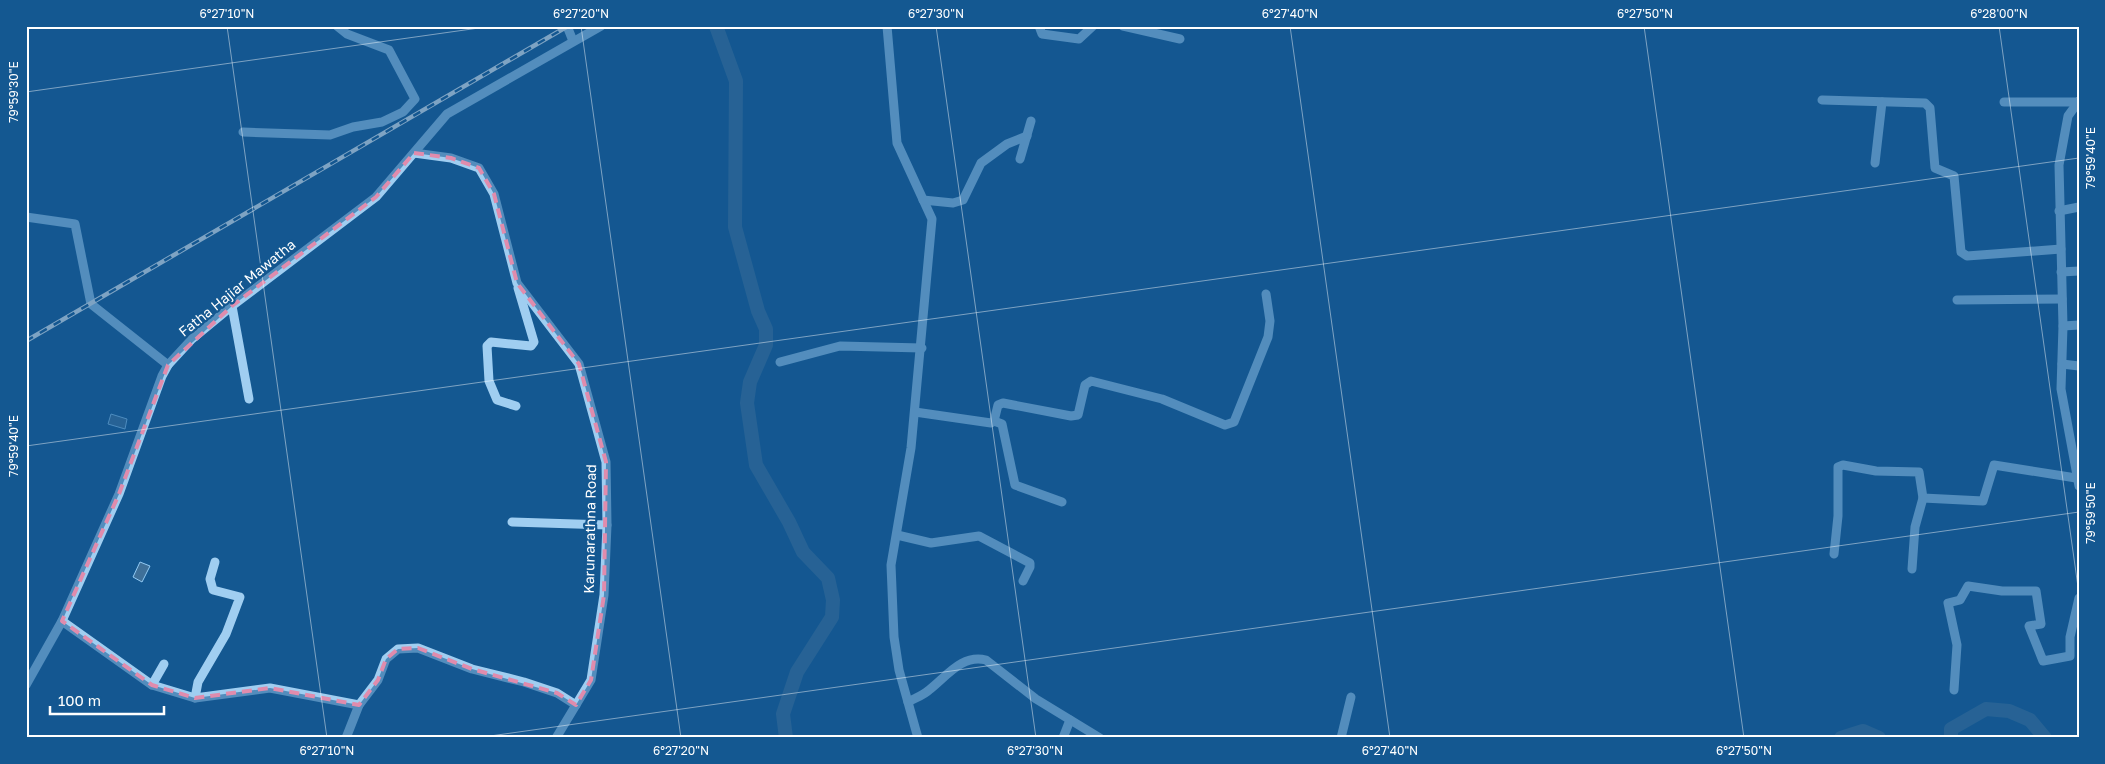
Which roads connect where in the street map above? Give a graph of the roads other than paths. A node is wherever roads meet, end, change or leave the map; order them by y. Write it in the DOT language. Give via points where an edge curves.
graph roads {
  1 [pos="337,26"];
  2 [pos="568,26"];
  3 [pos="601,26"];
  4 [pos="887,26"];
  5 [pos="1039,26"];
  6 [pos="1093,26"];
  7 [pos="1123,26"];
  8 [pos="1180,39"];
  9 [pos="573,41"];
  10 [pos="1822,100"];
  11 [pos="2078,101"];
  12 [pos="1882,102"];
  13 [pos="2004,102"];
  14 [pos="1031,121"];
  15 [pos="243,132"];
  16 [pos="1026,136"];
  17 [pos="414,153"];
  18 [pos="1020,159"];
  19 [pos="1875,163"];
  20 [pos="923,200"];
  21 [pos="2079,207"];
  22 [pos="2060,211"];
  23 [pos="26,217"];
  24 [pos="2061,249"];
  25 [pos="2079,271"];
  26 [pos="2061,272"];
  27 [pos="517,283"];
  28 [pos="1266,294"];
  29 [pos="2062,299"];
  30 [pos="1958,300"];
  31 [pos="232,306"];
  32 [pos="2079,325"];
  33 [pos="2064,326"];
  34 [pos="922,348"];
  35 [pos="780,362"];
  36 [pos="2062,364"];
  37 [pos="168,365"];
  38 [pos="2079,366"];
  39 [pos="248,399"];
  40 [pos="516,406"];
  41 [pos="914,412"];
  42 [pos="994,421"];
  43 [pos="2077,482"];
  44 [pos="1923,498"];
  45 [pos="1062,502"];
  46 [pos="512,522"];
  47 [pos="607,525"];
  48 [pos="896,535"];
  49 [pos="1834,554"];
  50 [pos="215,562"];
  51 [pos="1912,568"];
  52 [pos="1023,580"];
  53 [pos="2079,598"];
  54 [pos="62,621"];
  55 [pos="164,664"];
  56 [pos="26,685"];
  57 [pos="152,685"];
  58 [pos="1954,690"];
  59 [pos="1351,697"];
  60 [pos="195,698"];
  61 [pos="908,702"];
  62 [pos="359,705"];
  63 [pos="576,705"];
  64 [pos="1070,720"];
  65 [pos="346,738"];
  66 [pos="556,738"];
  67 [pos="918,738"];
  68 [pos="1063,738"];
  69 [pos="1100,738"];
  70 [pos="1341,738"];
  1 -- 15 [label="street" via="347,34 389,50 415,99 403,112 382,122 330,135"];
  2 -- 9 [label="street"];
  3 -- 9 [label="street, Fatha Hajiar Mawatha"];
  4 -- 20 [label="street" via="897,143"];
  5 -- 6 [label="street" via="1042,34 1079,39"];
  7 -- 8 [label="street"];
  9 -- 17 [label="street, Fatha Hajiar Mawatha" via="447,114"];
  10 -- 12 [label="street"];
  11 -- 13 [label="street"];
  11 -- 22 [label="street" via="2068,116 2064,132 2059,165"];
  12 -- 19 [label="street"];
  12 -- 24 [label="street" via="1925,103 1930,108 1935,168 1954,176 1961,252 1967,256"];
  14 -- 16 [label="street"];
  16 -- 18 [label="street"];
  16 -- 20 [label="street" via="1007,144 980,163 963,200 953,203"];
  17 -- 27 [label="street, Karunarathna Road" via="451,158 479,168 494,194"];
  17 -- 31 [label="street, Fatha Hajiar Mawatha" via="376,197"];
  20 -- 34 [label="street" via="932,220"];
  21 -- 22 [label="street"];
  22 -- 24 [label="street"];
  23 -- 37 [label="street" via="75,224 91,304"];
  24 -- 26 [label="street"];
  25 -- 26 [label="street"];
  26 -- 29 [label="street"];
  27 -- 40 [label="street" via="534,342 531,346 491,342 488,346 489,381 496,400"];
  27 -- 47 [label="street, Karunarathna Road" via="580,364 606,462"];
  28 -- 42 [label="street" via="1270,321 1268,337 1234,422 1226,425 1162,399 1091,381 1085,385 1078,415 1003,403 998,405"];
  29 -- 30 [label="street"];
  29 -- 33 [label="street"];
  31 -- 37 [label="street, Fatha Hajiar Mawatha" via="192,338"];
  31 -- 39 [label="street"];
  32 -- 33 [label="street"];
  33 -- 36 [label="street"];
  34 -- 35 [label="street" via="840,346"];
  34 -- 41 [label="street"];
  36 -- 38 [label="street"];
  36 -- 43 [label="street" via="2061,389"];
  37 -- 54 [label="street, Fatha Hajiar Mawatha" via="119,494"];
  41 -- 42 [label="street"];
  41 -- 48 [label="street"];
  42 -- 45 [label="street" via="1002,424 1015,485"];
  43 -- 44 [label="street" via="1994,465 1983,501"];
  44 -- 49 [label="street" via="1919,472 1838,467"];
  44 -- 51 [label="street"];
  46 -- 47 [label="street"];
  47 -- 63 [label="street, Karunarathna Road" via="604,595 591,680"];
  48 -- 52 [label="street" via="931,543 980,536 1030,563"];
  48 -- 61 [label="street" via="892,566 894,637"];
  50 -- 60 [label="street" via="210,579 213,590 240,597 226,634 198,682"];
  53 -- 58 [label="street" via="2070,637 2070,656 2043,660 2029,626 2041,624 2036,591 1968,586 1960,600 1948,603 1957,645"];
  54 -- 56 [label="street, Fatha Hajiar Mawatha"];
  54 -- 57 [label="street"];
  55 -- 57 [label="street"];
  57 -- 60 [label="street"];
  59 -- 70 [label="street"];
  60 -- 62 [label="street" via="270,688"];
  61 -- 64 [label="street" via="928,692 951,670 972,657 986,660 1036,699"];
  61 -- 67 [label="street"];
  62 -- 63 [label="street" via="378,680 386,658 398,649 418,648 472,669 557,693"];
  62 -- 65 [label="street"];
  63 -- 66 [label="street, Karunarathna Road"];
  64 -- 68 [label="street"];
  64 -- 69 [label="street"];
}
